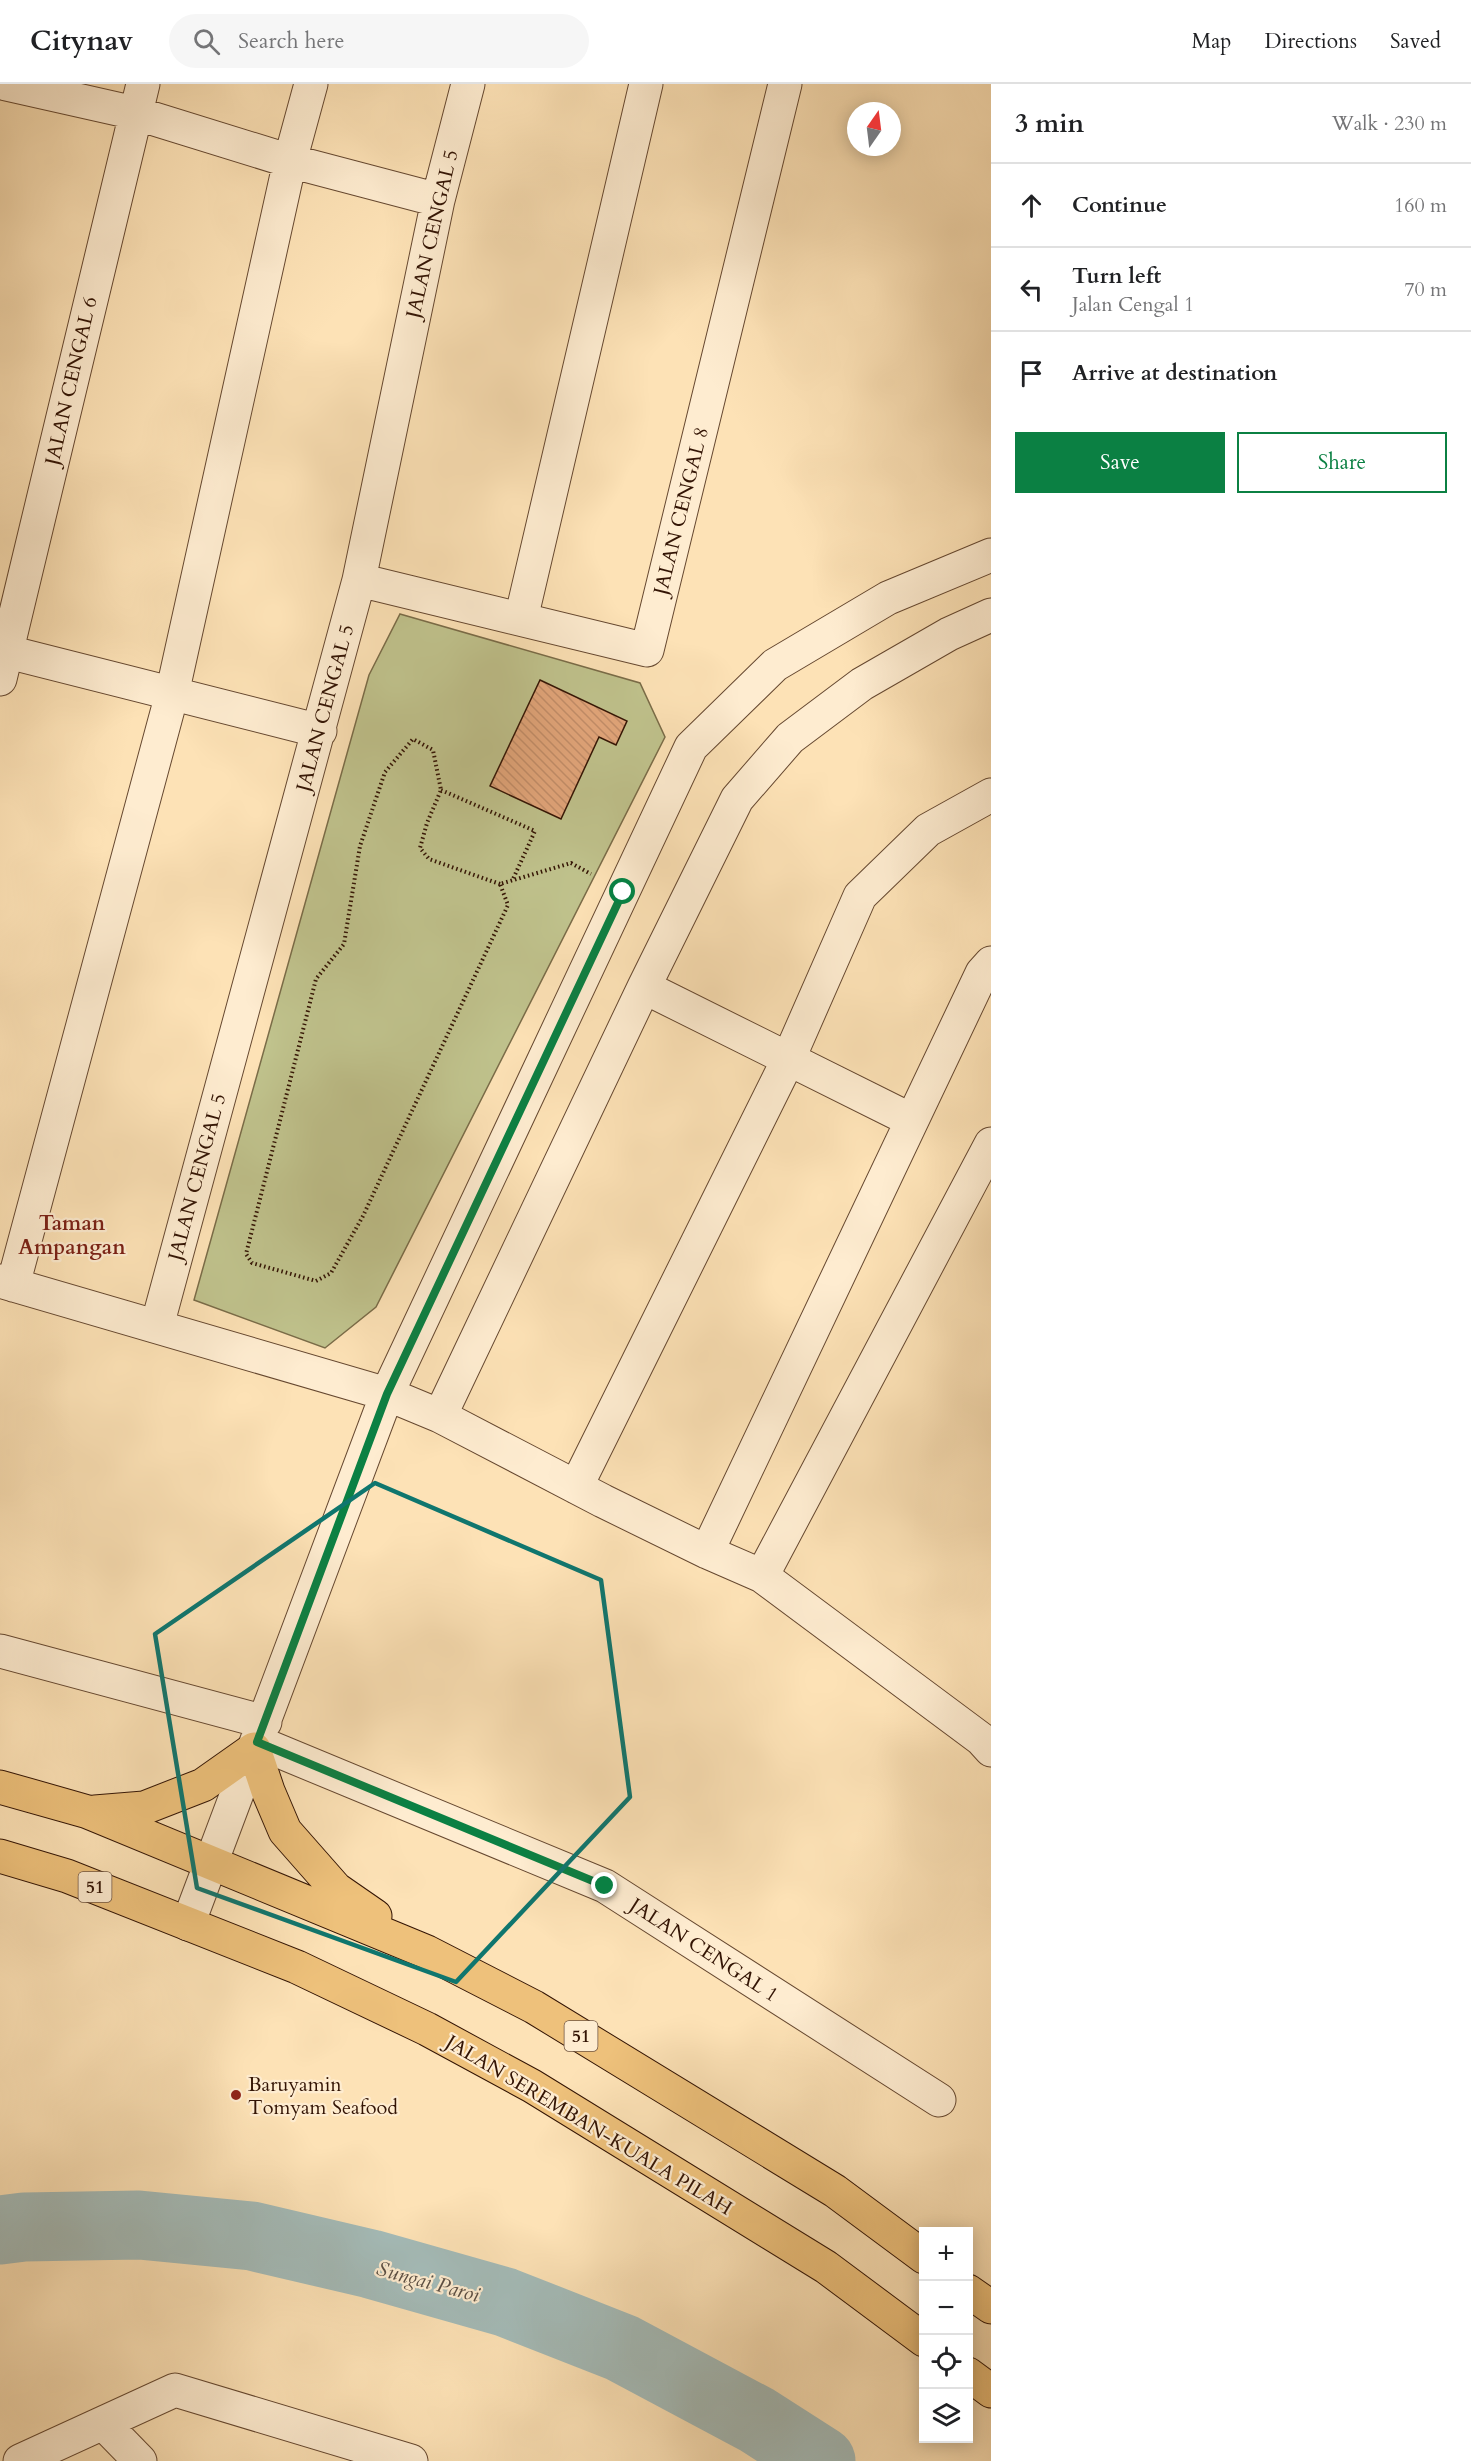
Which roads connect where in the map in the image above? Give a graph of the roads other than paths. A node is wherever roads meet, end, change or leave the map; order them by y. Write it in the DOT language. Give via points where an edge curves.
graph roads {
  1 [pos="6,84"];
  2 [pos="311,84"];
  3 [pos="468,84"];
  4 [pos="646,84"];
  5 [pos="785,84"];
  6 [pos="139,98"];
  7 [pos="290,161"];
  8 [pos="438,200"];
  9 [pos="991,555"];
  10 [pos="359,580"];
  11 [pos="991,615"];
  12 [pos="521,620"];
  13 [pos="2,660"];
  14 [pos="172,694"];
  15 [pos="320,731"];
  16 [pos="991,795"];
  17 [pos="991,963"];
  18 [pos="644,987"];
  19 [pos="788,1060"];
  20 [pos="911,1120"];
  21 [pos="991,1144"];
  22 [pos="6,1283"];
  23 [pos="156,1326"];
  24 [pos="387,1394"];
  25 [pos="440,1416"];
  26 [pos="576,1487"];
  27 [pos="707,1552"];
  28 [pos="762,1576"];
  29 [pos="0,1651"];
  30 [pos="259,1738"];
  31 [pos="991,1750"];
  32 [pos="0,1787"];
  33 [pos="88,1812"];
  34 [pos="0,1856"];
  35 [pos="212,1863"];
  36 [pos="188,1924"];
  37 [pos="427,1952"];
  38 [pos="939,2100"];
  39 [pos="919,2253"];
  40 [pos="973,2294"];
  41 [pos="991,2307"];
  42 [pos="919,2336"];
  43 [pos="973,2377"];
  44 [pos="991,2391"];
  45 [pos="103,2423"];
  46 [pos="20,2461"];
  47 [pos="140,2461"];
  48 [pos="411,2461"];
  1 -- 6 [label="street"];
  2 -- 7 [label="street"];
  3 -- 8 [label="street, JALAN CENGAL 5"];
  4 -- 12 [label="street"];
  5 -- 12 [label="street, JALAN CENGAL 8" via="647,650"];
  6 -- 7 [label="street"];
  6 -- 13 [label="street, JALAN CENGAL 6"];
  7 -- 8 [label="street"];
  7 -- 14 [label="street"];
  8 -- 10 [label="street, JALAN CENGAL 5"];
  9 -- 24 [label="street" via="888,598 774,665 691,747"];
  10 -- 12 [label="street, JALAN CENGAL 8"];
  10 -- 15 [label="street, JALAN CENGAL 5"];
  11 -- 18 [label="street" via="949,634 862,684 790,738 736,799"];
  13 -- 14 [label="street"];
  14 -- 15 [label="street"];
  14 -- 22 [label="street"];
  15 -- 23 [label="street, JALAN CENGAL 5"];
  16 -- 19 [label="street" via="928,830 860,896"];
  17 -- 20 [label="street" via="982,973"];
  18 -- 19 [label="street"];
  18 -- 25 [label="street"];
  19 -- 20 [label="street"];
  19 -- 26 [label="street"];
  20 -- 27 [label="street"];
  21 -- 28 [label="street"];
  22 -- 23 [label="street"];
  23 -- 24 [label="street"];
  24 -- 25 [label="street"];
  24 -- 30 [label="street"];
  25 -- 26 [label="street"];
  26 -- 27 [label="street"];
  27 -- 28 [label="street"];
  28 -- 31 [label="street" via="981,1738"];
  29 -- 30 [label="street, JALAN CENGAL 1"];
  30 -- 33 [label="highway" via="202,1785 144,1808"];
  30 -- 35 [label="street"];
  30 -- 37 [label="highway" via="268,1791 285,1831 336,1889"];
  30 -- 38 [label="street, JALAN CENGAL 1" via="605,1886"];
  32 -- 33 [label="highway, 51"];
  33 -- 35 [label="highway, 51"];
  34 -- 36 [label="highway, JALAN SEREMBAN-KUALA PILAH / 51" via="66,1876"];
  35 -- 36 [label="street"];
  35 -- 37 [label="highway, 51"];
  36 -- 42 [label="highway, JALAN SEREMBAN-KUALA PILAH / 51" via="308,1972 427,2029 532,2086 826,2267"];
  37 -- 39 [label="highway, 51" via="534,2007 815,2179"];
  40 -- 41 [label="highway"];
  43 -- 44 [label="highway"];
  45 -- 46 [label="street"];
  45 -- 47 [label="street"];
  45 -- 48 [label="street" via="175,2390"];
}
